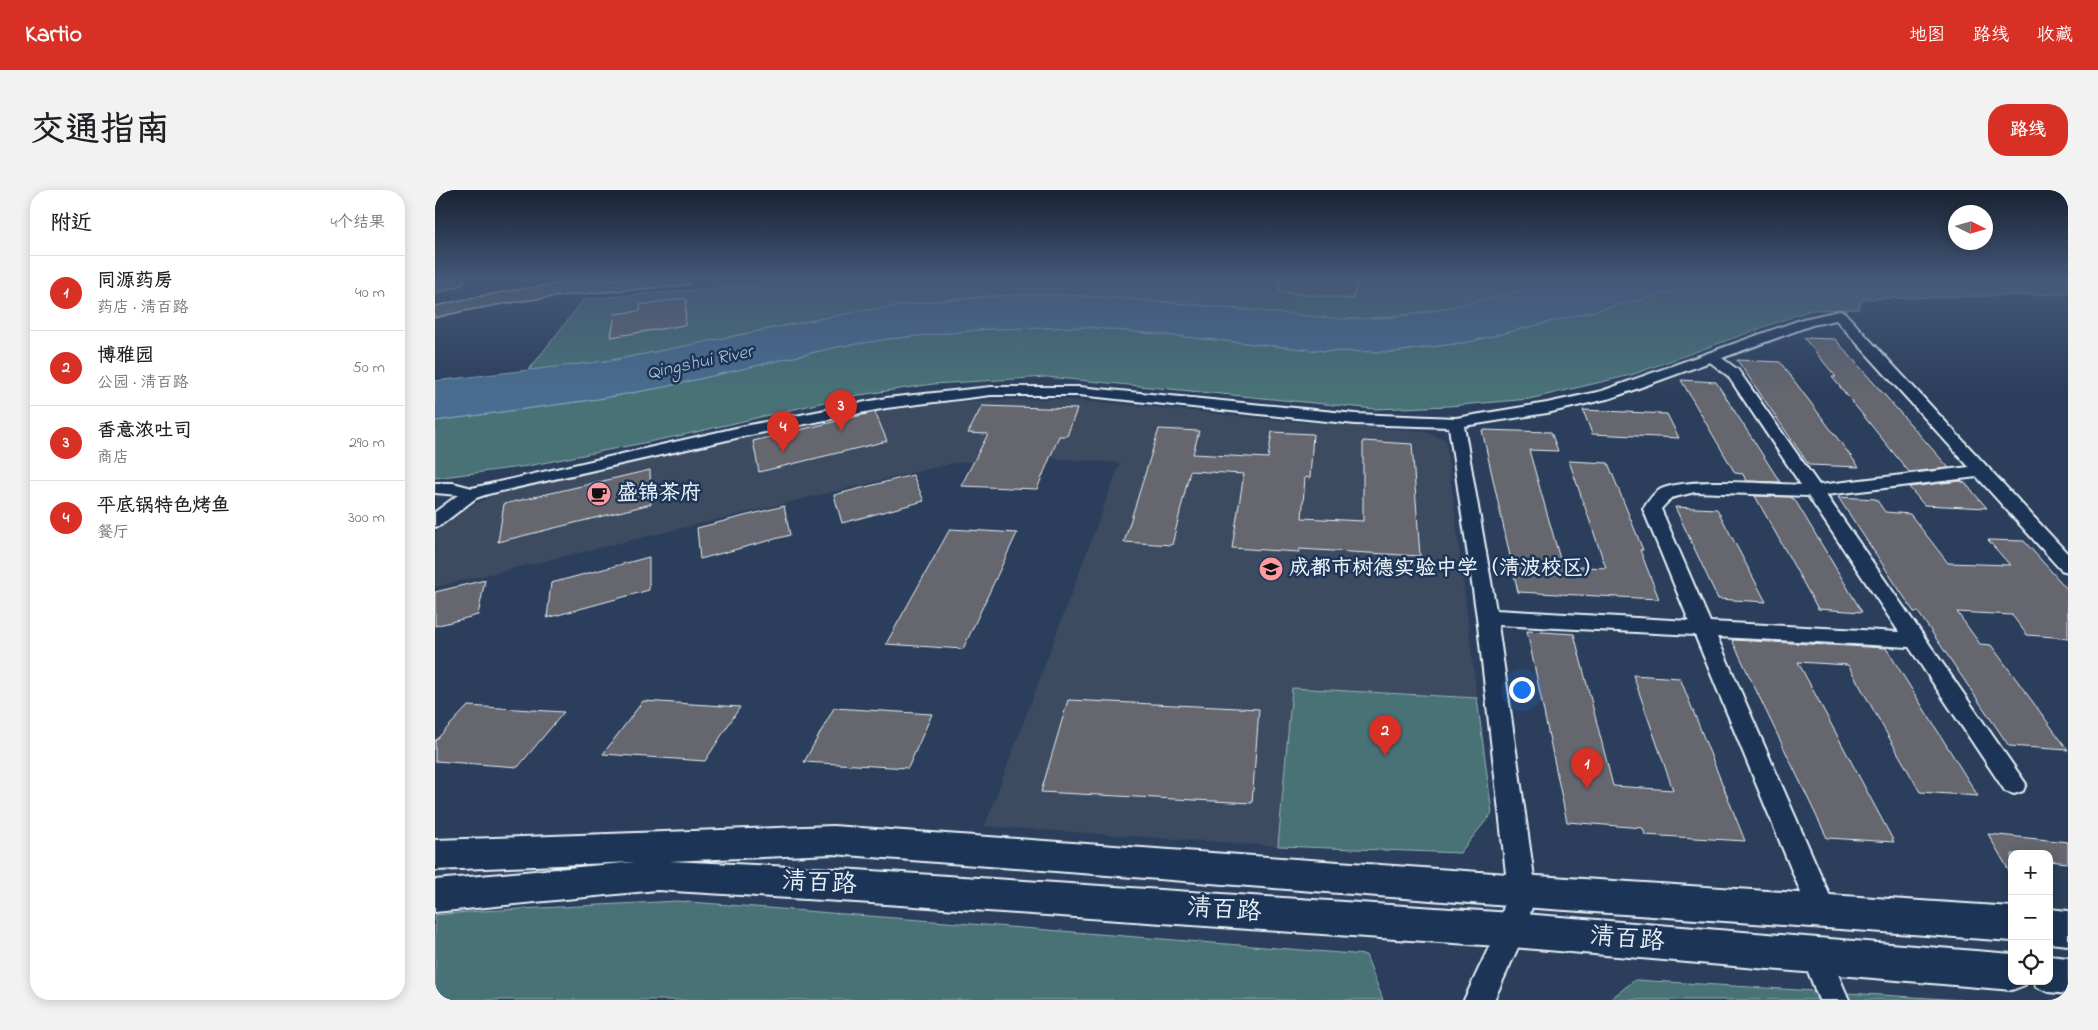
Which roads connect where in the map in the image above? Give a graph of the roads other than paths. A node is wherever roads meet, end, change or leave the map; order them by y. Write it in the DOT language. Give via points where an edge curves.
graph roads {
  1 [pos="1827,318"];
  2 [pos="1842,318"];
  3 [pos="1713,357"];
  4 [pos="1457,423"];
  5 [pos="1982,471"];
  6 [pos="435,488"];
  7 [pos="1814,491"];
  8 [pos="470,494"];
  9 [pos="435,521"];
  10 [pos="2068,566"];
  11 [pos="1487,617"];
  12 [pos="1702,627"];
  13 [pos="1915,640"];
  14 [pos="2014,784"];
  15 [pos="435,856"];
  16 [pos="1521,891"];
  17 [pos="435,896"];
  18 [pos="1822,910"];
  19 [pos="2008,924"];
  20 [pos="2053,926"];
  21 [pos="2068,928"];
  22 [pos="1512,930"];
  23 [pos="1816,956"];
  24 [pos="2008,972"];
  25 [pos="2053,974"];
  26 [pos="2068,976"];
  27 [pos="1479,1000"];
  28 [pos="1834,1000"];
  1 -- 3 [label="street"];
  2 -- 5 [label="street"];
  3 -- 4 [label="street" via="1606,395"];
  3 -- 7 [label="street" via="1733,373"];
  4 -- 8 [label="street" via="1355,419 1079,390 991,391 886,403 745,431"];
  4 -- 11 [label="street"];
  5 -- 7 [label="street"];
  5 -- 10 [label="street"];
  6 -- 8 [label="street" via="452,488"];
  7 -- 12 [label="street" via="1695,487 1665,494 1652,509"];
  7 -- 13 [label="street"];
  8 -- 9 [label="street"];
  11 -- 12 [label="street"];
  11 -- 16 [label="street"];
  12 -- 13 [label="street"];
  12 -- 18 [label="street"];
  13 -- 14 [label="street"];
  15 -- 16 [label="street, 清百路" via="833,840"];
  16 -- 18 [label="street, 清百路"];
  16 -- 22 [label="street"];
  17 -- 22 [label="street, 清百路" via="657,875"];
  18 -- 19 [label="street, 清百路"];
  20 -- 21 [label="street"];
  22 -- 23 [label="street, 清百路"];
  22 -- 27 [label="street"];
  23 -- 24 [label="street, 清百路"];
  23 -- 28 [label="street"];
  25 -- 26 [label="street"];
}
